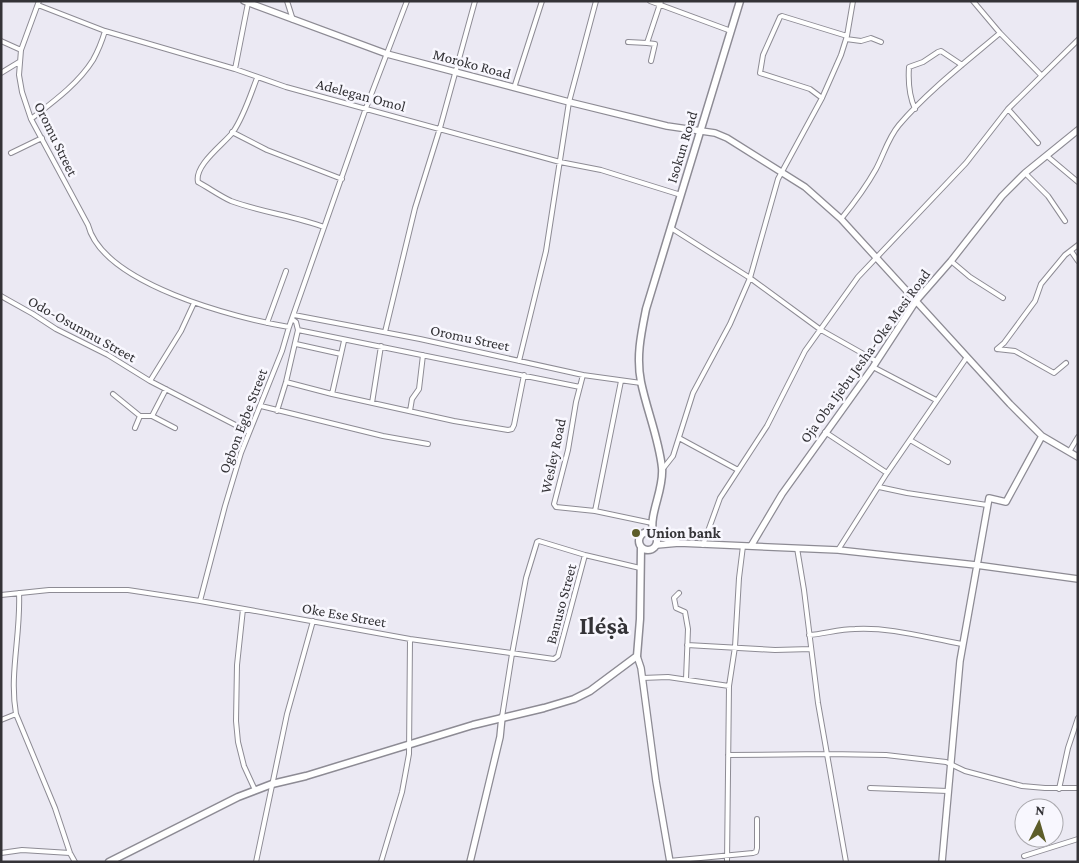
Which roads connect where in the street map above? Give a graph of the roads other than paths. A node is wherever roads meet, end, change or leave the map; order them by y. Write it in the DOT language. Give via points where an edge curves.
graph roads {
  1 [pos="287,1"];
  2 [pos="407,1"];
  3 [pos="475,1"];
  4 [pos="542,1"];
  5 [pos="596,1"];
  6 [pos="650,1"];
  7 [pos="740,1"];
  8 [pos="853,1"];
  9 [pos="980,1"];
  10 [pos="246,2"];
  11 [pos="39,3"];
  12 [pos="660,3"];
  13 [pos="974,3"];
  14 [pos="293,20"];
  15 [pos="106,31"];
  16 [pos="731,31"];
  17 [pos="1000,32"];
  18 [pos="846,38"];
  19 [pos="1078,40"];
  20 [pos="1,41"];
  21 [pos="628,42"];
  22 [pos="647,42"];
  23 [pos="881,42"];
  24 [pos="21,50"];
  25 [pos="387,54"];
  26 [pos="651,61"];
  27 [pos="19,62"];
  28 [pos="962,65"];
  29 [pos="235,69"];
  30 [pos="1,73"];
  31 [pos="455,73"];
  32 [pos="1041,75"];
  33 [pos="258,78"];
  34 [pos="514,88"];
  35 [pos="822,98"];
  36 [pos="570,102"];
  37 [pos="366,108"];
  38 [pos="915,109"];
  39 [pos="1008,109"];
  40 [pos="31,119"];
  41 [pos="440,128"];
  42 [pos="1078,130"];
  43 [pos="701,131"];
  44 [pos="232,132"];
  45 [pos="42,138"];
  46 [pos="1038,143"];
  47 [pos="12,153"];
  48 [pos="1047,156"];
  49 [pos="560,162"];
  50 [pos="782,172"];
  51 [pos="1025,173"];
  52 [pos="342,179"];
  53 [pos="1078,182"];
  54 [pos="681,195"];
  55 [pos="841,218"];
  56 [pos="1065,221"];
  57 [pos="324,227"];
  58 [pos="671,228"];
  59 [pos="1078,245"];
  60 [pos="1071,251"];
  61 [pos="876,258"];
  62 [pos="951,261"];
  63 [pos="1078,261"];
  64 [pos="286,271"];
  65 [pos="750,278"];
  66 [pos="2,297"];
  67 [pos="1003,298"];
  68 [pos="916,301"];
  69 [pos="194,303"];
  70 [pos="293,317"];
  71 [pos="267,323"];
  72 [pos="289,327"];
  73 [pos="298,330"];
  74 [pos="821,330"];
  75 [pos="385,332"];
  76 [pos="344,340"];
  77 [pos="296,344"];
  78 [pos="382,346"];
  79 [pos="340,354"];
  80 [pos="423,355"];
  81 [pos="967,357"];
  82 [pos="519,361"];
  83 [pos="1066,362"];
  84 [pos="874,364"];
  85 [pos="583,374"];
  86 [pos="524,375"];
  87 [pos="150,381"];
  88 [pos="621,381"];
  89 [pos="286,382"];
  90 [pos="641,383"];
  91 [pos="580,387"];
  92 [pos="166,389"];
  93 [pos="113,394"];
  94 [pos="332,394"];
  95 [pos="936,400"];
  96 [pos="372,403"];
  97 [pos="261,406"];
  98 [pos="277,411"];
  99 [pos="410,411"];
  100 [pos="140,416"];
  101 [pos="152,416"];
  102 [pos="135,428"];
  103 [pos="175,428"];
  104 [pos="249,432"];
  105 [pos="825,432"];
  106 [pos="1042,436"];
  107 [pos="1078,437"];
  108 [pos="679,438"];
  109 [pos="910,440"];
  110 [pos="428,444"];
  111 [pos="1069,452"];
  112 [pos="1078,457"];
  113 [pos="948,462"];
  114 [pos="662,470"];
  115 [pos="738,470"];
  116 [pos="887,473"];
  117 [pos="879,487"];
  118 [pos="987,505"];
  119 [pos="595,511"];
  120 [pos="652,523"];
  121 [pos="643,533"];
  122 [pos="654,534"];
  123 [pos="679,543"];
  124 [pos="703,544"];
  125 [pos="657,545"];
  126 [pos="743,546"];
  127 [pos="750,546"];
  128 [pos="641,547"];
  129 [pos="796,548"];
  130 [pos="651,550"];
  131 [pos="838,550"];
  132 [pos="585,555"];
  133 [pos="976,565"];
  134 [pos="641,567"];
  135 [pos="1078,579"];
  136 [pos="19,593"];
  137 [pos="679,593"];
  138 [pos="1,595"];
  139 [pos="200,601"];
  140 [pos="243,609"];
  141 [pos="313,621"];
  142 [pos="809,635"];
  143 [pos="410,639"];
  144 [pos="962,644"];
  145 [pos="687,645"];
  146 [pos="735,648"];
  147 [pos="811,649"];
  148 [pos="512,654"];
  149 [pos="637,656"];
  150 [pos="556,658"];
  151 [pos="642,678"];
  152 [pos="686,679"];
  153 [pos="729,686"];
  154 [pos="16,714"];
  155 [pos="502,717"];
  156 [pos="1078,718"];
  157 [pos="1,720"];
  158 [pos="410,744"];
  159 [pos="828,754"];
  160 [pos="728,755"];
  161 [pos="950,765"];
  162 [pos="272,784"];
  163 [pos="870,788"];
  164 [pos="1059,788"];
  165 [pos="1078,788"];
  166 [pos="948,790"];
  167 [pos="254,791"];
  168 [pos="758,819"];
  169 [pos="1078,839"];
  170 [pos="1,853"];
  171 [pos="70,853"];
  172 [pos="1024,856"];
  173 [pos="471,859"];
  174 [pos="727,859"];
  175 [pos="670,861"];
  176 [pos="75,862"];
  177 [pos="109,862"];
  178 [pos="256,862"];
  179 [pos="381,862"];
  180 [pos="846,862"];
  181 [pos="942,862"];
  1 -- 14 [label="street"];
  2 -- 25 [label="street"];
  3 -- 31 [label="street"];
  4 -- 34 [label="street"];
  5 -- 36 [label="street"];
  6 -- 12 [label="street"];
  7 -- 16 [label="main road, Isokun Road"];
  8 -- 18 [label="street"];
  9 -- 13 [label="street"];
  10 -- 14 [label="street, Moroko Road"];
  10 -- 29 [label="street"];
  11 -- 15 [label="street, Adelegan Omol"];
  11 -- 24 [label="street, Oromu Street"];
  12 -- 16 [label="street"];
  12 -- 22 [label="street"];
  13 -- 17 [label="street"];
  14 -- 25 [label="street, Moroko Road"];
  15 -- 29 [label="street, Adelegan Omol"];
  15 -- 40 [label="street" via="84,72"];
  16 -- 43 [label="main road, Isokun Road"];
  17 -- 28 [label="street"];
  17 -- 32 [label="street"];
  18 -- 23 [label="street" via="864,41 871,38"];
  18 -- 35 [label="street"];
  18 -- 35 [label="street" via="780,16 764,55 760,73 810,90"];
  19 -- 32 [label="street"];
  20 -- 24 [label="street"];
  21 -- 22 [label="street"];
  22 -- 26 [label="street" via="655,44"];
  24 -- 27 [label="street, Oromu Street"];
  25 -- 31 [label="street, Moroko Road"];
  25 -- 37 [label="street"];
  27 -- 30 [label="street"];
  27 -- 40 [label="street, Oromu Street" via="22,92"];
  28 -- 38 [label="street"];
  28 -- 38 [label="street" via="941,51 909,67 909,91"];
  29 -- 33 [label="street, Adelegan Omol"];
  31 -- 34 [label="street, Moroko Road"];
  31 -- 41 [label="street"];
  32 -- 39 [label="street"];
  33 -- 37 [label="street, Adelegan Omol"];
  33 -- 44 [label="street"];
  34 -- 36 [label="street, Moroko Road"];
  35 -- 50 [label="street"];
  36 -- 43 [label="street, Moroko Road"];
  36 -- 49 [label="street"];
  37 -- 41 [label="street, Adelegan Omol"];
  37 -- 52 [label="street"];
  38 -- 55 [label="street" via="898,126 868,182"];
  39 -- 46 [label="street"];
  39 -- 61 [label="street" via="966,163"];
  40 -- 45 [label="street, Oromu Street"];
  41 -- 49 [label="street, Adelegan Omol"];
  41 -- 75 [label="street" via="407,239"];
  42 -- 48 [label="street, Oja Oba Ijebu Jesha-Oke Mesi Road"];
  43 -- 50 [label="street, Moroko Road" via="727,138"];
  43 -- 54 [label="main road, Isokun Road"];
  44 -- 52 [label="street" via="267,150"];
  44 -- 57 [label="street" via="214,150 197,175 198,182 229,200"];
  45 -- 47 [label="street"];
  45 -- 69 [label="street, Oromu Street" via="91,236 113,261 121,268"];
  48 -- 51 [label="street, Oja Oba Ijebu Jesha-Oke Mesi Road"];
  48 -- 53 [label="street"];
  49 -- 54 [label="street, Adelegan Omol" via="600,170"];
  49 -- 82 [label="street" via="546,251"];
  50 -- 55 [label="street, Moroko Road"];
  50 -- 65 [label="street"];
  51 -- 56 [label="street" via="1048,196"];
  51 -- 62 [label="street, Oja Oba Ijebu Jesha-Oke Mesi Road" via="1002,196"];
  52 -- 57 [label="street"];
  54 -- 58 [label="main road, Isokun Road"];
  55 -- 61 [label="street, Moroko Road"];
  57 -- 70 [label="street, Ogbon Egbe Street"];
  58 -- 65 [label="street"];
  58 -- 90 [label="main road, Isokun Road" via="646,309 639,346"];
  59 -- 60 [label="street"];
  60 -- 63 [label="street"];
  60 -- 83 [label="street" via="1041,284 1035,301 998,349 1015,351 1054,373"];
  61 -- 68 [label="street, Moroko Road"];
  61 -- 74 [label="street" via="858,277"];
  62 -- 67 [label="street"];
  62 -- 68 [label="street, Oja Oba Ijebu Jesha-Oke Mesi Road"];
  64 -- 71 [label="street"];
  65 -- 74 [label="street"];
  65 -- 108 [label="street" via="693,393"];
  66 -- 87 [label="street, Odo-Osunmu Street"];
  68 -- 81 [label="street, Moroko Road"];
  68 -- 84 [label="street, Oja Oba Ijebu Jesha-Oke Mesi Road"];
  69 -- 71 [label="street"];
  69 -- 87 [label="street"];
  70 -- 72 [label="street, Ogbon Egbe Street"];
  70 -- 73 [label="street"];
  70 -- 75 [label="street, Oromu Street"];
  71 -- 72 [label="street"];
  72 -- 97 [label="street, Ogbon Egbe Street"];
  73 -- 76 [label="street"];
  73 -- 77 [label="street"];
  74 -- 84 [label="street"];
  74 -- 115 [label="street" via="805,351 767,426"];
  75 -- 82 [label="street, Oromu Street"];
  76 -- 78 [label="street"];
  76 -- 79 [label="street"];
  77 -- 79 [label="street"];
  77 -- 89 [label="street"];
  78 -- 80 [label="street"];
  78 -- 96 [label="street"];
  79 -- 94 [label="street"];
  80 -- 86 [label="street"];
  80 -- 99 [label="street" via="419,389 412,399"];
  81 -- 95 [label="street"];
  81 -- 106 [label="street, Moroko Road"];
  82 -- 85 [label="street, Oromu Street"];
  84 -- 95 [label="street"];
  84 -- 105 [label="street, Oja Oba Ijebu Jesha-Oke Mesi Road"];
  85 -- 88 [label="street, Oromu Street"];
  85 -- 91 [label="street, Wesley Road"];
  86 -- 91 [label="street"];
  86 -- 99 [label="street" via="512,429"];
  87 -- 92 [label="street, Odo-Osunmu Street"];
  88 -- 90 [label="street, Oromu Street"];
  88 -- 119 [label="street"];
  89 -- 94 [label="street"];
  89 -- 98 [label="street"];
  90 -- 114 [label="main road"];
  91 -- 119 [label="street, Wesley Road" via="554,504"];
  92 -- 101 [label="street"];
  92 -- 104 [label="street, Odo-Osunmu Street"];
  93 -- 100 [label="street"];
  94 -- 96 [label="street"];
  95 -- 109 [label="street"];
  96 -- 99 [label="street"];
  97 -- 98 [label="street"];
  97 -- 104 [label="street, Ogbon Egbe Street"];
  98 -- 110 [label="street"];
  100 -- 101 [label="street"];
  100 -- 102 [label="street"];
  101 -- 103 [label="street"];
  104 -- 139 [label="street, Ogbon Egbe Street"];
  105 -- 116 [label="street"];
  105 -- 127 [label="street, Oja Oba Ijebu Jesha-Oke Mesi Road"];
  106 -- 111 [label="street, Moroko Road"];
  106 -- 118 [label="street" via="1006,502 989,498"];
  107 -- 111 [label="street"];
  108 -- 114 [label="street" via="673,456"];
  108 -- 115 [label="street"];
  109 -- 113 [label="street"];
  109 -- 116 [label="street"];
  111 -- 112 [label="street, Moroko Road"];
  114 -- 120 [label="main road" via="660,495"];
  115 -- 124 [label="street" via="720,498"];
  116 -- 117 [label="street"];
  117 -- 118 [label="street"];
  117 -- 131 [label="street"];
  118 -- 133 [label="street"];
  119 -- 120 [label="street, Wesley Road"];
  120 -- 121 [label="main road"];
  120 -- 122 [label="main road"];
  121 -- 122 [label="main road"];
  121 -- 128 [label="main road" via="639,540"];
  122 -- 123 [label="street"];
  122 -- 125 [label="main road" via="658,539"];
  123 -- 124 [label="street"];
  123 -- 125 [label="street"];
  124 -- 126 [label="street"];
  125 -- 130 [label="main road"];
  126 -- 127 [label="street"];
  126 -- 146 [label="street"];
  127 -- 129 [label="street"];
  128 -- 130 [label="main road"];
  128 -- 134 [label="main road"];
  129 -- 131 [label="street"];
  129 -- 142 [label="street"];
  130 -- 134 [label="main road"];
  131 -- 133 [label="street"];
  132 -- 134 [label="street"];
  132 -- 148 [label="street" via="539,541 535,544"];
  132 -- 150 [label="street, Banuso Street"];
  133 -- 135 [label="street"];
  133 -- 144 [label="street"];
  134 -- 149 [label="main road"];
  136 -- 138 [label="street"];
  136 -- 139 [label="street, Oke Ese Street" via="128,590"];
  136 -- 154 [label="street" via="14,659"];
  137 -- 145 [label="street" via="674,598 676,608 685,612"];
  139 -- 140 [label="street, Oke Ese Street"];
  140 -- 141 [label="street, Oke Ese Street"];
  140 -- 167 [label="street" via="236,721 244,766"];
  141 -- 143 [label="street, Oke Ese Street"];
  141 -- 162 [label="street"];
  142 -- 144 [label="street" via="866,628"];
  142 -- 147 [label="street"];
  143 -- 148 [label="street, Oke Ese Street"];
  143 -- 158 [label="street"];
  144 -- 161 [label="street"];
  145 -- 146 [label="street"];
  145 -- 152 [label="street"];
  146 -- 147 [label="street"];
  146 -- 153 [label="street"];
  147 -- 159 [label="street"];
  148 -- 150 [label="street, Oke Ese Street"];
  148 -- 155 [label="street"];
  149 -- 151 [label="street"];
  149 -- 155 [label="main road" via="574,699"];
  151 -- 152 [label="street"];
  151 -- 175 [label="street"];
  152 -- 153 [label="street"];
  153 -- 160 [label="street"];
  154 -- 157 [label="street"];
  154 -- 171 [label="street"];
  155 -- 158 [label="main road"];
  155 -- 173 [label="street"];
  156 -- 164 [label="street"];
  158 -- 162 [label="main road"];
  158 -- 179 [label="street" via="407,773"];
  159 -- 160 [label="street"];
  159 -- 161 [label="street" via="886,755"];
  159 -- 180 [label="street"];
  160 -- 174 [label="street"];
  161 -- 164 [label="street" via="1022,786"];
  161 -- 166 [label="street"];
  162 -- 167 [label="main road"];
  162 -- 178 [label="street"];
  163 -- 166 [label="street"];
  164 -- 165 [label="street"];
  166 -- 181 [label="street"];
  167 -- 177 [label="main road"];
  168 -- 174 [label="street" via="756,852"];
  169 -- 172 [label="street"];
  170 -- 171 [label="street" via="22,850"];
  171 -- 176 [label="street"];
  174 -- 175 [label="street"];
}
